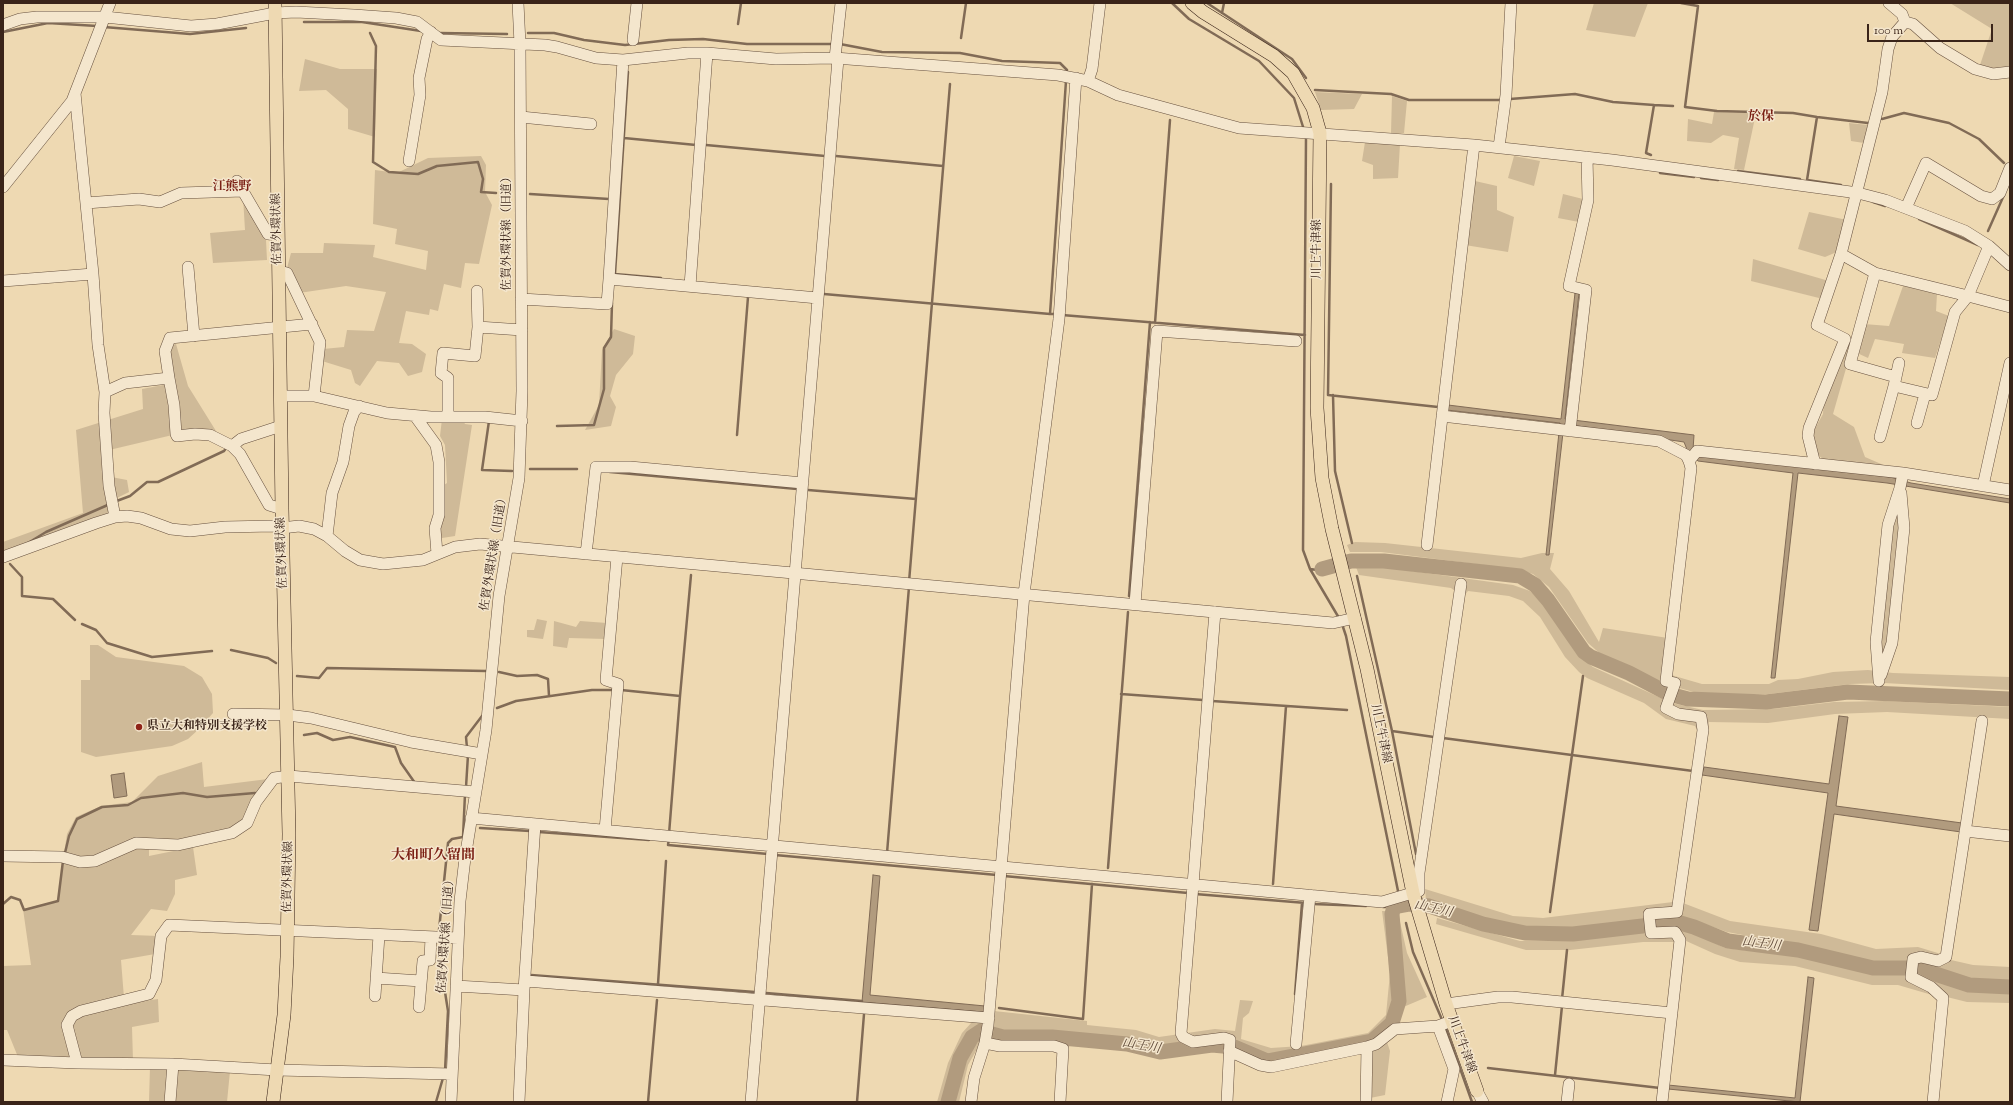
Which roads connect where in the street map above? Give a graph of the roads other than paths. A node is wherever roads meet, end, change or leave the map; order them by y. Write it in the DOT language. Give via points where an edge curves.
graph roads {
  1 [pos="110,3"];
  2 [pos="518,3"];
  3 [pos="637,3"];
  4 [pos="841,3"];
  5 [pos="1100,3"];
  6 [pos="1192,3"];
  7 [pos="1511,3"];
  8 [pos="1889,3"];
  9 [pos="275,8"];
  10 [pos="1905,22"];
  11 [pos="102,24"];
  12 [pos="3,25"];
  13 [pos="427,32"];
  14 [pos="633,40"];
  15 [pos="520,44"];
  16 [pos="836,51"];
  17 [pos="707,53"];
  18 [pos="623,60"];
  19 [pos="2010,72"];
  20 [pos="1076,78"];
  21 [pos="1088,81"];
  22 [pos="75,93"];
  23 [pos="521,117"];
  24 [pos="591,124"];
  25 [pos="1316,133"];
  26 [pos="1474,145"];
  27 [pos="1499,147"];
  28 [pos="1586,157"];
  29 [pos="409,161"];
  30 [pos="2010,170"];
  31 [pos="3,187"];
  32 [pos="1858,193"];
  33 [pos="86,203"];
  34 [pos="1906,208"];
  35 [pos="278,235"];
  36 [pos="1989,246"];
  37 [pos="1841,254"];
  38 [pos="2010,265"];
  39 [pos="188,266"];
  40 [pos="278,271"];
  41 [pos="1875,273"];
  42 [pos="93,274"];
  43 [pos="610,279"];
  44 [pos="3,281"];
  45 [pos="690,286"];
  46 [pos="477,291"];
  47 [pos="1968,296"];
  48 [pos="818,298"];
  49 [pos="522,299"];
  50 [pos="2010,307"];
  51 [pos="312,324"];
  52 [pos="478,327"];
  53 [pos="280,328"];
  54 [pos="522,330"];
  55 [pos="194,336"];
  56 [pos="1296,341"];
  57 [pos="1899,363"];
  58 [pos="2010,363"];
  59 [pos="169,378"];
  60 [pos="1895,381"];
  61 [pos="105,392"];
  62 [pos="1925,394"];
  63 [pos="280,396"];
  64 [pos="314,396"];
  65 [pos="359,406"];
  66 [pos="2005,410"];
  67 [pos="415,416"];
  68 [pos="1442,416"];
  69 [pos="448,417"];
  70 [pos="522,421"];
  71 [pos="1917,423"];
  72 [pos="281,426"];
  73 [pos="1567,427"];
  74 [pos="1880,436"];
  75 [pos="229,445"];
  76 [pos="1689,461"];
  77 [pos="1815,464"];
  78 [pos="1903,473"];
  79 [pos="803,483"];
  80 [pos="1983,486"];
  81 [pos="1900,488"];
  82 [pos="2010,490"];
  83 [pos="113,508"];
  84 [pos="282,509"];
  85 [pos="282,528"];
  86 [pos="327,536"];
  87 [pos="1427,546"];
  88 [pos="508,547"];
  89 [pos="437,554"];
  90 [pos="586,554"];
  91 [pos="3,557"];
  92 [pos="617,557"];
  93 [pos="796,574"];
  94 [pos="1461,584"];
  95 [pos="1024,594"];
  96 [pos="1135,604"];
  97 [pos="1215,612"];
  98 [pos="1350,619"];
  99 [pos="233,714"];
  100 [pos="288,715"];
  101 [pos="1982,721"];
  102 [pos="472,753"];
  103 [pos="289,776"];
  104 [pos="469,792"];
  105 [pos="471,818"];
  106 [pos="534,824"];
  107 [pos="604,830"];
  108 [pos="1965,831"];
  109 [pos="2010,836"];
  110 [pos="773,846"];
  111 [pos="3,856"];
  112 [pos="1002,867"];
  113 [pos="1193,884"];
  114 [pos="1414,893"];
  115 [pos="1310,895"];
  116 [pos="288,931"];
  117 [pos="380,935"];
  118 [pos="434,937"];
  119 [pos="453,938"];
  120 [pos="376,978"];
  121 [pos="422,981"];
  122 [pos="456,986"];
  123 [pos="524,986"];
  124 [pos="375,996"];
  125 [pos="760,1001"];
  126 [pos="1446,1004"];
  127 [pos="419,1007"];
  128 [pos="1672,1013"];
  129 [pos="989,1021"];
  130 [pos="1452,1021"];
  131 [pos="1438,1026"];
  132 [pos="985,1043"];
  133 [pos="1296,1044"];
  134 [pos="1229,1046"];
  135 [pos="1367,1047"];
  136 [pos="3,1060"];
  137 [pos="78,1063"];
  138 [pos="172,1064"];
  139 [pos="277,1070"];
  140 [pos="452,1074"];
  141 [pos="1569,1084"];
  142 [pos="1480,1097"];
  143 [pos="170,1102"];
  144 [pos="273,1102"];
  145 [pos="451,1102"];
  146 [pos="519,1102"];
  147 [pos="751,1102"];
  148 [pos="971,1102"];
  149 [pos="1060,1102"];
  150 [pos="1227,1102"];
  151 [pos="1366,1102"];
  152 [pos="1447,1102"];
  153 [pos="1568,1102"];
  154 [pos="1662,1102"];
  155 [pos="1932,1102"];
  1 -- 11 [label="street"];
  2 -- 15 [label="street, 佐賀外環状線（旧道）"];
  3 -- 14 [label="street"];
  4 -- 16 [label="street"];
  5 -- 21 [label="street" via="1092,70"];
  6 -- 25 [label="main road, 川上牛津線" via="1274,56 1292,73 1313,108"];
  7 -- 27 [label="street" via="1506,96"];
  8 -- 10 [label="street" via="1902,14"];
  9 -- 11 [label="street" via="217,24"];
  9 -- 13 [label="street" via="296,12 389,17 417,22"];
  9 -- 35 [label="main road, 佐賀外環状線"];
  10 -- 19 [label="street" via="1913,24 1940,48 1975,69 1993,74"];
  10 -- 32 [label="street" via="1892,37 1888,49 1882,92"];
  11 -- 12 [label="street" via="36,17"];
  11 -- 22 [label="street"];
  13 -- 15 [label="street" via="441,40"];
  13 -- 29 [label="street"];
  15 -- 18 [label="street" via="557,47 596,58"];
  15 -- 23 [label="street, 佐賀外環状線（旧道）"];
  16 -- 17 [label="street" via="776,59"];
  16 -- 20 [label="street"];
  16 -- 48 [label="street"];
  17 -- 18 [label="street"];
  17 -- 45 [label="street"];
  18 -- 43 [label="street"];
  20 -- 21 [label="street"];
  20 -- 95 [label="street" via="1060,315"];
  21 -- 25 [label="street" via="1118,95 1239,128"];
  22 -- 31 [label="street" via="64,112"];
  22 -- 33 [label="street"];
  23 -- 24 [label="street"];
  23 -- 49 [label="street, 佐賀外環状線（旧道）"];
  25 -- 26 [label="street"];
  25 -- 98 [label="main road, 川上牛津線" via="1318,445 1326,502 1344,575"];
  26 -- 27 [label="street"];
  26 -- 68 [label="street"];
  27 -- 28 [label="street"];
  28 -- 32 [label="street"];
  28 -- 73 [label="street" via="1588,200 1569,286 1586,290"];
  30 -- 34 [label="street" via="2000,193 1992,199 1981,196 1926,163"];
  32 -- 34 [label="street"];
  32 -- 37 [label="street"];
  33 -- 35 [label="street" via="139,198 160,202 181,193 240,186 268,234"];
  33 -- 42 [label="street"];
  34 -- 36 [label="street" via="1965,231"];
  35 -- 40 [label="main road, 佐賀外環状線"];
  36 -- 38 [label="street"];
  36 -- 47 [label="street"];
  37 -- 41 [label="street"];
  37 -- 77 [label="street" via="1817,325 1845,339 1809,428 1808,436"];
  39 -- 55 [label="street"];
  40 -- 51 [label="street" via="287,273"];
  40 -- 53 [label="main road, 佐賀外環状線"];
  41 -- 47 [label="street"];
  41 -- 60 [label="street" via="1850,364"];
  42 -- 44 [label="street"];
  42 -- 61 [label="street" via="98,345"];
  43 -- 45 [label="street"];
  43 -- 49 [label="street" via="607,304"];
  45 -- 48 [label="street"];
  46 -- 52 [label="street"];
  47 -- 50 [label="street"];
  47 -- 62 [label="street" via="1955,312 1932,395"];
  48 -- 79 [label="street"];
  49 -- 54 [label="street, 佐賀外環状線（旧道）"];
  51 -- 53 [label="street"];
  51 -- 64 [label="street" via="320,342"];
  52 -- 54 [label="street"];
  52 -- 69 [label="street" via="475,356 443,352 441,373 448,378"];
  53 -- 55 [label="street"];
  53 -- 63 [label="main road, 佐賀外環状線"];
  54 -- 70 [label="street, 佐賀外環状線（旧道）"];
  55 -- 59 [label="street" via="170,338 165,351"];
  56 -- 96 [label="street" via="1157,331"];
  57 -- 60 [label="street"];
  58 -- 66 [label="street"];
  59 -- 61 [label="street" via="125,383"];
  59 -- 75 [label="street" via="177,436 210,435"];
  60 -- 62 [label="street"];
  60 -- 74 [label="street"];
  61 -- 83 [label="street" via="104,413"];
  62 -- 71 [label="street"];
  63 -- 64 [label="street"];
  63 -- 72 [label="main road, 佐賀外環状線"];
  64 -- 65 [label="street"];
  65 -- 67 [label="street"];
  65 -- 86 [label="street" via="349,426 343,462 332,493"];
  66 -- 80 [label="street"];
  67 -- 69 [label="street"];
  67 -- 89 [label="street" via="436,444 439,462 439,515 435,528"];
  68 -- 73 [label="street"];
  68 -- 87 [label="street"];
  69 -- 70 [label="street"];
  70 -- 88 [label="street, 佐賀外環状線（旧道）" via="520,478"];
  72 -- 75 [label="street"];
  72 -- 84 [label="main road, 佐賀外環状線"];
  73 -- 76 [label="street" via="1659,441 1686,455"];
  75 -- 84 [label="street" via="240,454 269,505"];
  76 -- 77 [label="street" via="1697,451"];
  76 -- 128 [label="street" via="1691,468 1666,681 1675,683 1666,708 1678,714 1701,717 1703,730 1677,912 1649,914 1652,933 1674,932 1680,940"];
  77 -- 78 [label="street"];
  78 -- 80 [label="street"];
  78 -- 81 [label="street"];
  79 -- 90 [label="street" via="630,467 596,467"];
  79 -- 93 [label="street"];
  80 -- 82 [label="street"];
  81 -- 81 [label="street" via="1888,525 1876,642 1879,680 1893,636 1904,528"];
  83 -- 85 [label="street" via="127,516 141,518 171,529 190,531 225,527"];
  83 -- 91 [label="street"];
  84 -- 85 [label="main road, 佐賀外環状線"];
  85 -- 86 [label="street" via="299,526"];
  85 -- 100 [label="main road, 佐賀外環状線"];
  86 -- 89 [label="street" via="360,560 383,564 423,560"];
  88 -- 89 [label="street" via="474,545 455,547"];
  88 -- 90 [label="street"];
  88 -- 102 [label="street, 佐賀外環状線（旧道）" via="499,596 493,668"];
  90 -- 92 [label="street"];
  92 -- 93 [label="street"];
  92 -- 107 [label="street" via="606,680 618,684"];
  93 -- 95 [label="street"];
  93 -- 110 [label="street"];
  94 -- 114 [label="street" via="1419,872 1419,891"];
  95 -- 96 [label="street"];
  95 -- 112 [label="street"];
  96 -- 97 [label="street"];
  97 -- 98 [label="street" via="1333,623"];
  97 -- 113 [label="street"];
  98 -- 114 [label="main road, 川上牛津線" via="1367,669"];
  99 -- 100 [label="street"];
  100 -- 102 [label="street"];
  100 -- 103 [label="main road, 佐賀外環状線"];
  101 -- 108 [label="street"];
  102 -- 104 [label="street, 佐賀外環状線（旧道）"];
  103 -- 104 [label="street"];
  103 -- 111 [label="street" via="274,778 256,802 247,823 232,834 178,845 136,843 95,861 80,862 62,856"];
  103 -- 116 [label="main road, 佐賀外環状線"];
  104 -- 105 [label="street, 佐賀外環状線（旧道）"];
  105 -- 106 [label="street"];
  105 -- 119 [label="street, 佐賀外環状線（旧道）"];
  106 -- 107 [label="street"];
  106 -- 123 [label="street"];
  107 -- 110 [label="street"];
  108 -- 109 [label="street"];
  108 -- 155 [label="street" via="1946,957 1938,961 1913,958 1911,977 1931,987 1943,998"];
  110 -- 112 [label="street"];
  110 -- 125 [label="street"];
  112 -- 113 [label="street"];
  112 -- 129 [label="street"];
  113 -- 115 [label="street"];
  113 -- 134 [label="street" via="1181,1033 1183,1037 1194,1042 1224,1038"];
  114 -- 115 [label="street" via="1382,902"];
  114 -- 126 [label="main road, 川上牛津線"];
  115 -- 133 [label="street"];
  116 -- 117 [label="street"];
  116 -- 137 [label="street" via="169,925 161,936 156,980 149,994 81,1011 72,1016 67,1025"];
  116 -- 139 [label="main road, 佐賀外環状線" via="284,1015"];
  117 -- 118 [label="street"];
  117 -- 120 [label="street"];
  118 -- 119 [label="street"];
  118 -- 121 [label="street" via="430,960 423,961"];
  119 -- 122 [label="street, 佐賀外環状線（旧道）"];
  120 -- 121 [label="street"];
  120 -- 124 [label="street"];
  121 -- 127 [label="street"];
  122 -- 123 [label="street"];
  122 -- 140 [label="street, 佐賀外環状線（旧道）"];
  123 -- 125 [label="street"];
  123 -- 146 [label="street"];
  125 -- 129 [label="street"];
  125 -- 147 [label="street"];
  126 -- 128 [label="street" via="1512,997"];
  126 -- 130 [label="main road, 川上牛津線"];
  128 -- 154 [label="street"];
  129 -- 132 [label="street"];
  130 -- 131 [label="street"];
  130 -- 142 [label="main road, 川上牛津線"];
  131 -- 135 [label="street" via="1395,1029 1376,1044"];
  131 -- 152 [label="street" via="1454,1069"];
  132 -- 148 [label="street" via="974,1078"];
  132 -- 149 [label="street" via="1000,1046 1063,1048"];
  134 -- 135 [label="street" via="1260,1065 1271,1067"];
  134 -- 150 [label="street"];
  135 -- 151 [label="street"];
  136 -- 137 [label="street"];
  137 -- 138 [label="street"];
  138 -- 139 [label="street"];
  138 -- 143 [label="street"];
  139 -- 140 [label="street"];
  139 -- 144 [label="main road, 佐賀外環状線"];
  140 -- 145 [label="street, 佐賀外環状線（旧道）"];
  141 -- 153 [label="street"];
}
